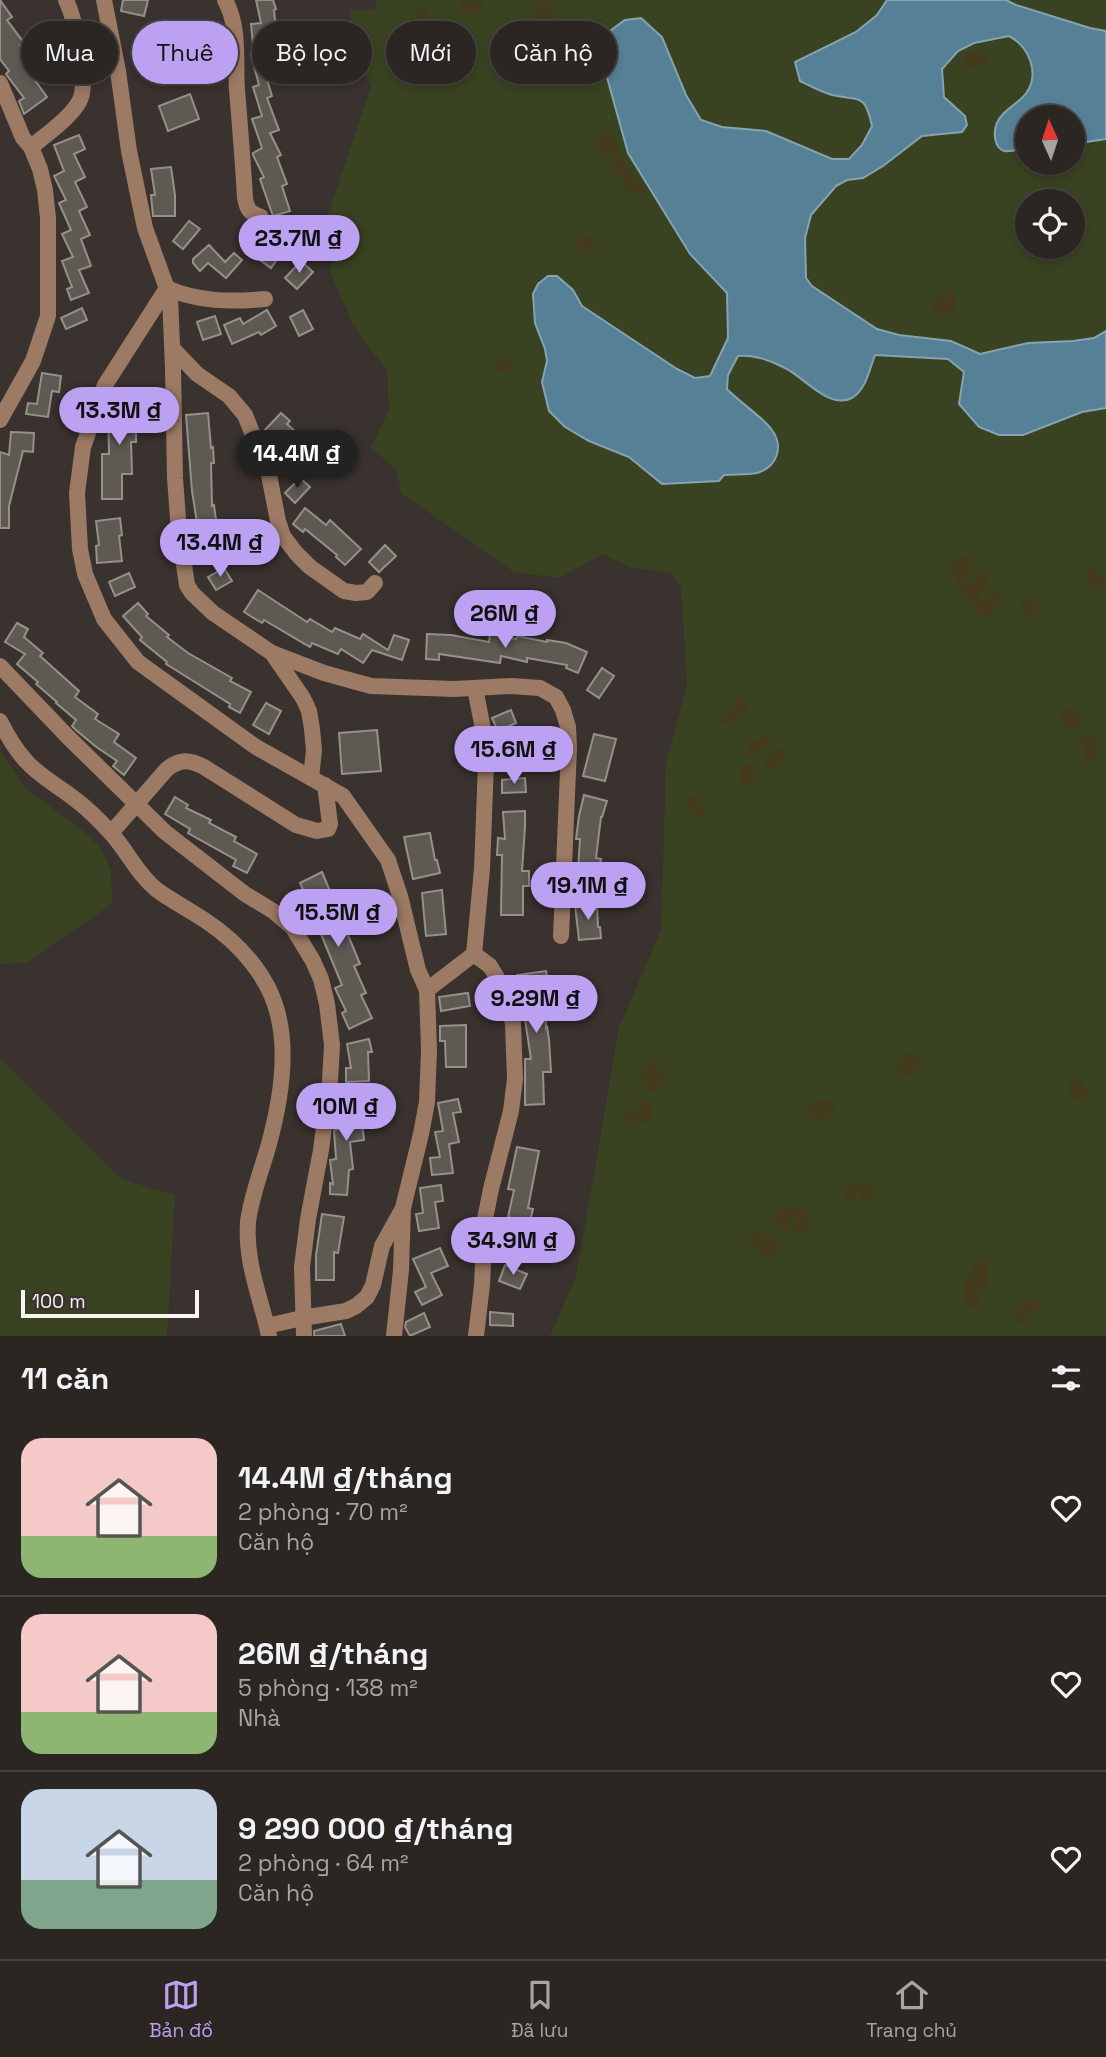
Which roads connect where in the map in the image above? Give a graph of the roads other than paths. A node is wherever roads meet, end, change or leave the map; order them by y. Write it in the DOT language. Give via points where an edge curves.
graph roads {
  1 [pos="66,0"];
  2 [pos="104,0"];
  3 [pos="225,0"];
  4 [pos="0,83"];
  5 [pos="31,147"];
  6 [pos="261,217"];
  7 [pos="167,288"];
  8 [pos="265,299"];
  9 [pos="173,349"];
  10 [pos="0,420"];
  11 [pos="375,583"];
  12 [pos="272,653"];
  13 [pos="0,666"];
  14 [pos="475,688"];
  15 [pos="0,721"];
  16 [pos="318,782"];
  17 [pos="136,805"];
  18 [pos="111,833"];
  19 [pos="561,936"];
  20 [pos="474,954"];
  21 [pos="427,990"];
  22 [pos="403,1208"];
  23 [pos="302,1318"];
  24 [pos="268,1331"];
  25 [pos="304,1336"];
  26 [pos="394,1336"];
  27 [pos="476,1336"];
  1 -- 5 [label="street" via="82,64 81,99"];
  2 -- 7 [label="street" via="145,228"];
  3 -- 6 [label="street" via="235,26 245,198 251,213"];
  4 -- 5 [label="street"];
  5 -- 10 [label="street" via="45,190 48,218 48,316 33,361"];
  7 -- 8 [label="street" via="229,302"];
  7 -- 9 [label="street"];
  7 -- 16 [label="street" via="105,385 83,446 77,494 85,574 104,619 138,662 256,747"];
  9 -- 11 [label="street" via="245,415 269,475 283,536 296,553 344,591 367,592"];
  9 -- 12 [label="street" via="175,478 187,585 213,613"];
  12 -- 14 [label="street" via="370,686"];
  12 -- 16 [label="street" via="309,711"];
  13 -- 17 [label="street"];
  14 -- 19 [label="street" via="540,688 556,697 566,719 569,748"];
  14 -- 20 [label="street" via="486,748 486,789"];
  15 -- 18 [label="street" via="25,760"];
  16 -- 17 [label="street" via="331,819 323,831 296,825 204,767 185,760 167,769"];
  16 -- 21 [label="street" via="343,796 388,860"];
  17 -- 18 [label="street"];
  17 -- 23 [label="street" via="293,928 321,979 331,1026 331,1062 302,1267"];
  18 -- 24 [label="street" via="155,889 208,922 251,959 278,1014 283,1054 278,1097 248,1221 252,1278"];
  20 -- 21 [label="street"];
  20 -- 27 [label="street" via="490,966 505,990 513,1024 515,1079 485,1219"];
  21 -- 22 [label="street" via="427,1102"];
  22 -- 23 [label="street" via="382,1246 366,1297 346,1311"];
  22 -- 26 [label="street"];
  23 -- 24 [label="street"];
  23 -- 25 [label="street"];
}
